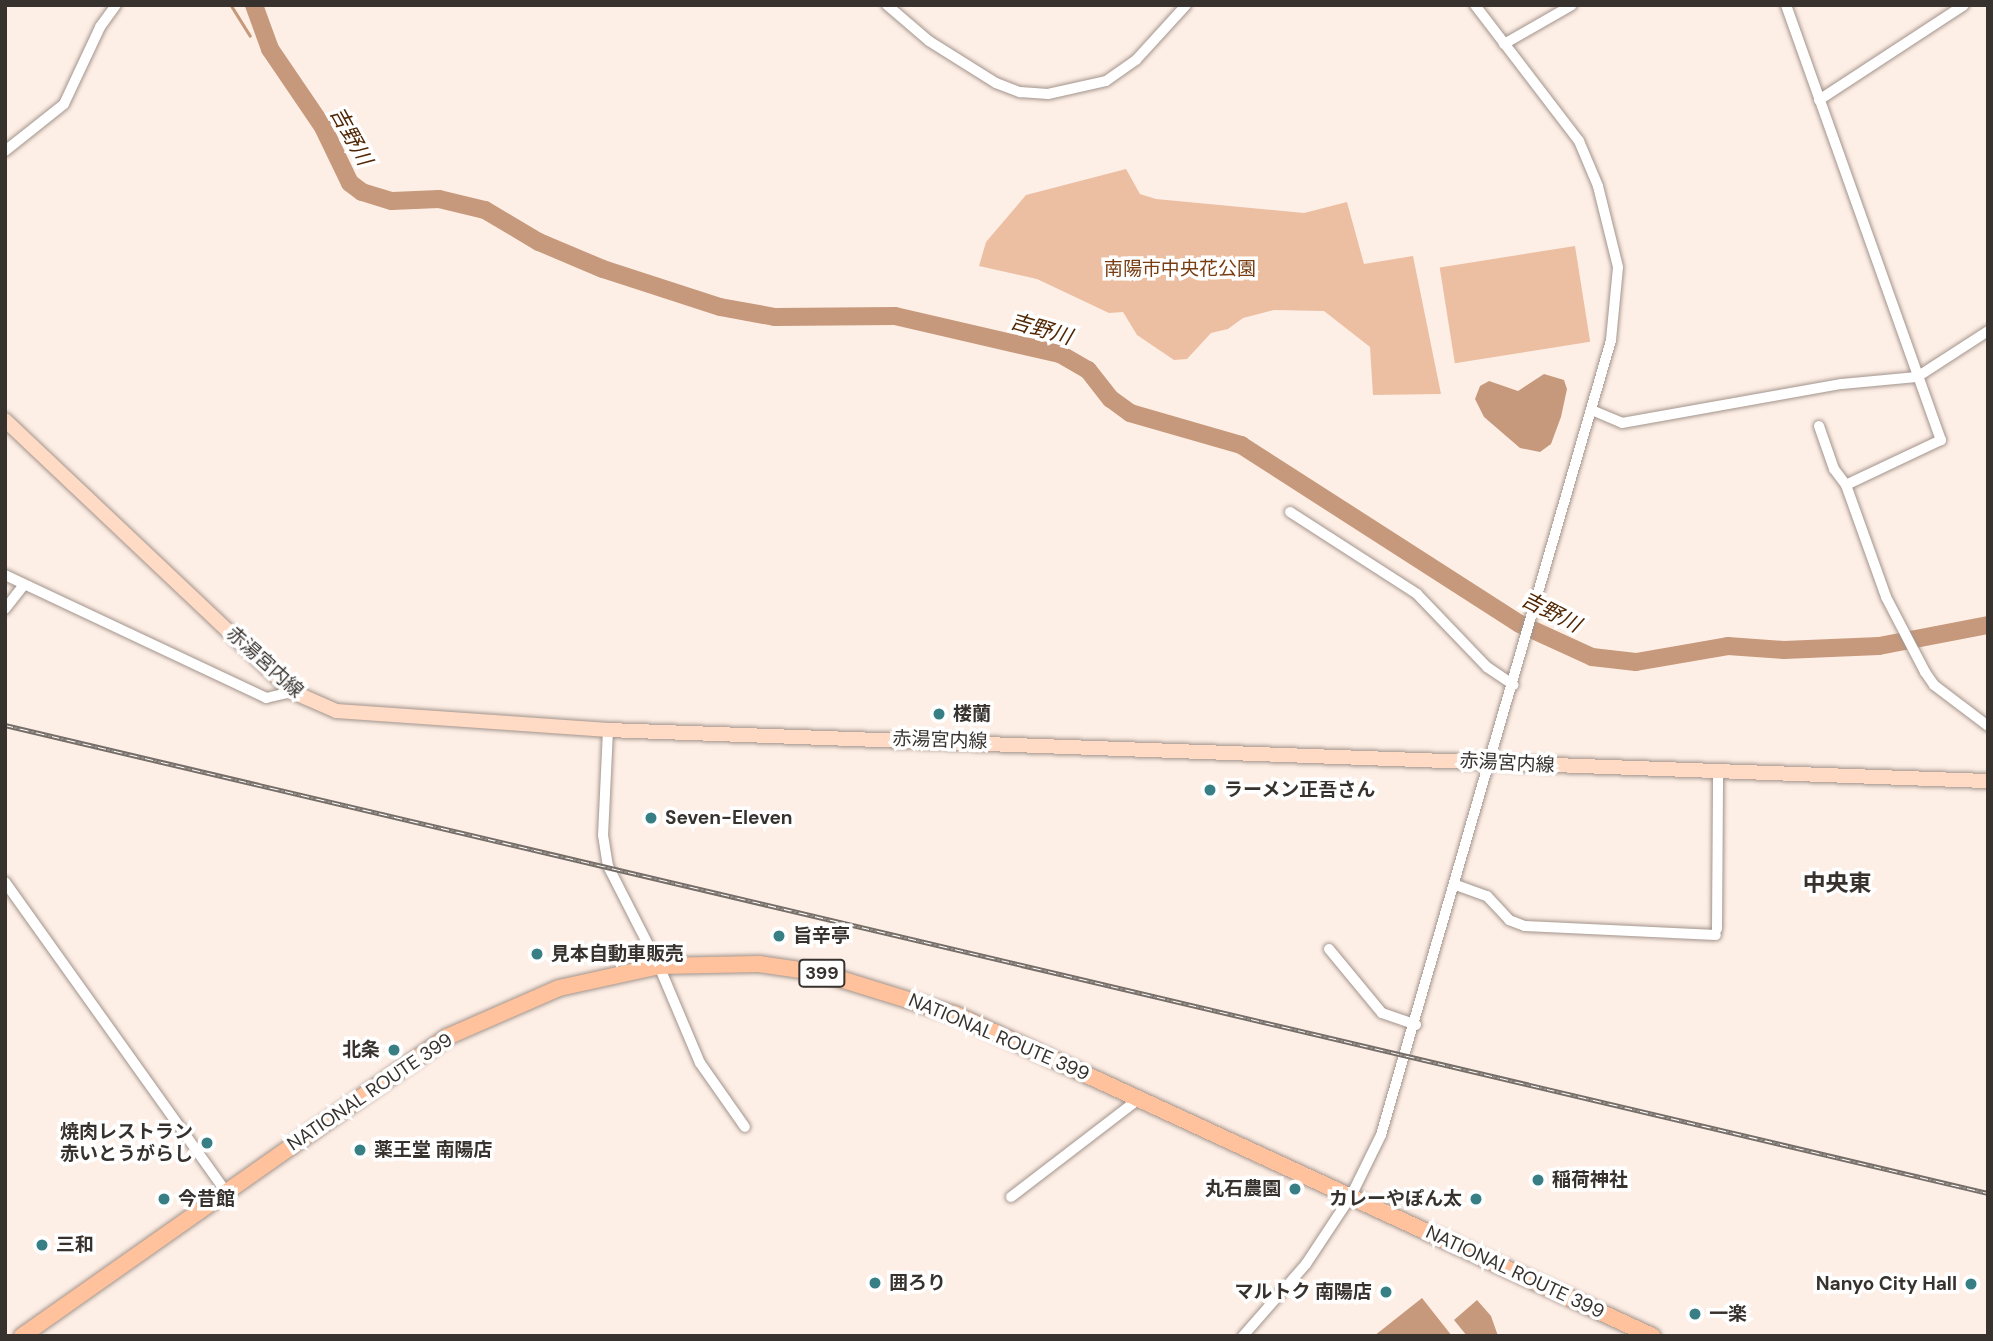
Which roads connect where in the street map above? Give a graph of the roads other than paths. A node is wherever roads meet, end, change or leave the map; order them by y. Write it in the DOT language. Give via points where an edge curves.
graph roads {
  1 [pos="116,5"];
  2 [pos="887,5"];
  3 [pos="1186,5"];
  4 [pos="1475,5"];
  5 [pos="1572,5"];
  6 [pos="1786,5"];
  7 [pos="1964,5"];
  8 [pos="1504,44"];
  9 [pos="1819,100"];
  10 [pos="5,151"];
  11 [pos="1988,331"];
  12 [pos="1917,377"];
  13 [pos="1594,411"];
  14 [pos="5,420"];
  15 [pos="1819,426"];
  16 [pos="1846,485"];
  17 [pos="1290,512"];
  18 [pos="5,575"];
  19 [pos="24,584"];
  20 [pos="5,610"];
  21 [pos="1514,685"];
  22 [pos="293,691"];
  23 [pos="1988,726"];
  24 [pos="608,730"];
  25 [pos="1491,762"];
  26 [pos="1718,772"];
  27 [pos="1988,781"];
  28 [pos="5,882"];
  29 [pos="1456,885"];
  30 [pos="1329,949"];
  31 [pos="659,966"];
  32 [pos="1416,1025"];
  33 [pos="1140,1098"];
  34 [pos="745,1127"];
  35 [pos="226,1192"];
  36 [pos="1351,1196"];
  37 [pos="1011,1197"];
  38 [pos="22,1336"];
  39 [pos="1243,1336"];
  40 [pos="1652,1336"];
  1 -- 10 [label="street" via="100,27 64,104"];
  2 -- 3 [label="street" via="929,41 996,83 1020,92 1048,94 1106,81 1136,60"];
  4 -- 8 [label="street"];
  5 -- 8 [label="street"];
  6 -- 9 [label="street"];
  7 -- 9 [label="street"];
  8 -- 13 [label="street" via="1579,141 1614,240 1618,296"];
  9 -- 12 [label="street"];
  11 -- 12 [label="street"];
  12 -- 13 [label="street" via="1842,384 1622,424"];
  12 -- 16 [label="street" via="1941,440"];
  13 -- 21 [label="street"];
  14 -- 22 [label="main road, 赤湯宮内線"];
  15 -- 16 [label="street" via="1834,469"];
  16 -- 23 [label="street" via="1886,597 1925,672 1934,685"];
  17 -- 21 [label="street" via="1416,594 1487,667"];
  18 -- 19 [label="street"];
  19 -- 20 [label="street"];
  19 -- 22 [label="street" via="266,698"];
  21 -- 25 [label="street"];
  22 -- 24 [label="main road, 赤湯宮内線" via="312,703 360,715"];
  24 -- 25 [label="main road, 赤湯宮内線"];
  24 -- 31 [label="street" via="603,835 608,866"];
  25 -- 26 [label="main road, 赤湯宮内線"];
  25 -- 29 [label="street"];
  26 -- 27 [label="main road, 赤湯宮内線"];
  26 -- 29 [label="street" via="1717,932 1525,926 1509,920 1487,896"];
  28 -- 35 [label="street"];
  29 -- 32 [label="street"];
  30 -- 32 [label="street" via="1382,1013"];
  31 -- 33 [label="highway, NATIONAL ROUTE 399 / 399" via="791,967 899,994 957,1015"];
  31 -- 34 [label="street" via="700,1063"];
  31 -- 35 [label="highway, NATIONAL ROUTE 399 / 399" via="559,988 447,1037"];
  32 -- 36 [label="street" via="1381,1135"];
  33 -- 36 [label="highway, NATIONAL ROUTE 399 / 399"];
  33 -- 37 [label="street"];
  35 -- 38 [label="highway, NATIONAL ROUTE 399 / 399"];
  36 -- 39 [label="street" via="1307,1264"];
  36 -- 40 [label="highway, NATIONAL ROUTE 399 / 399"];
}
